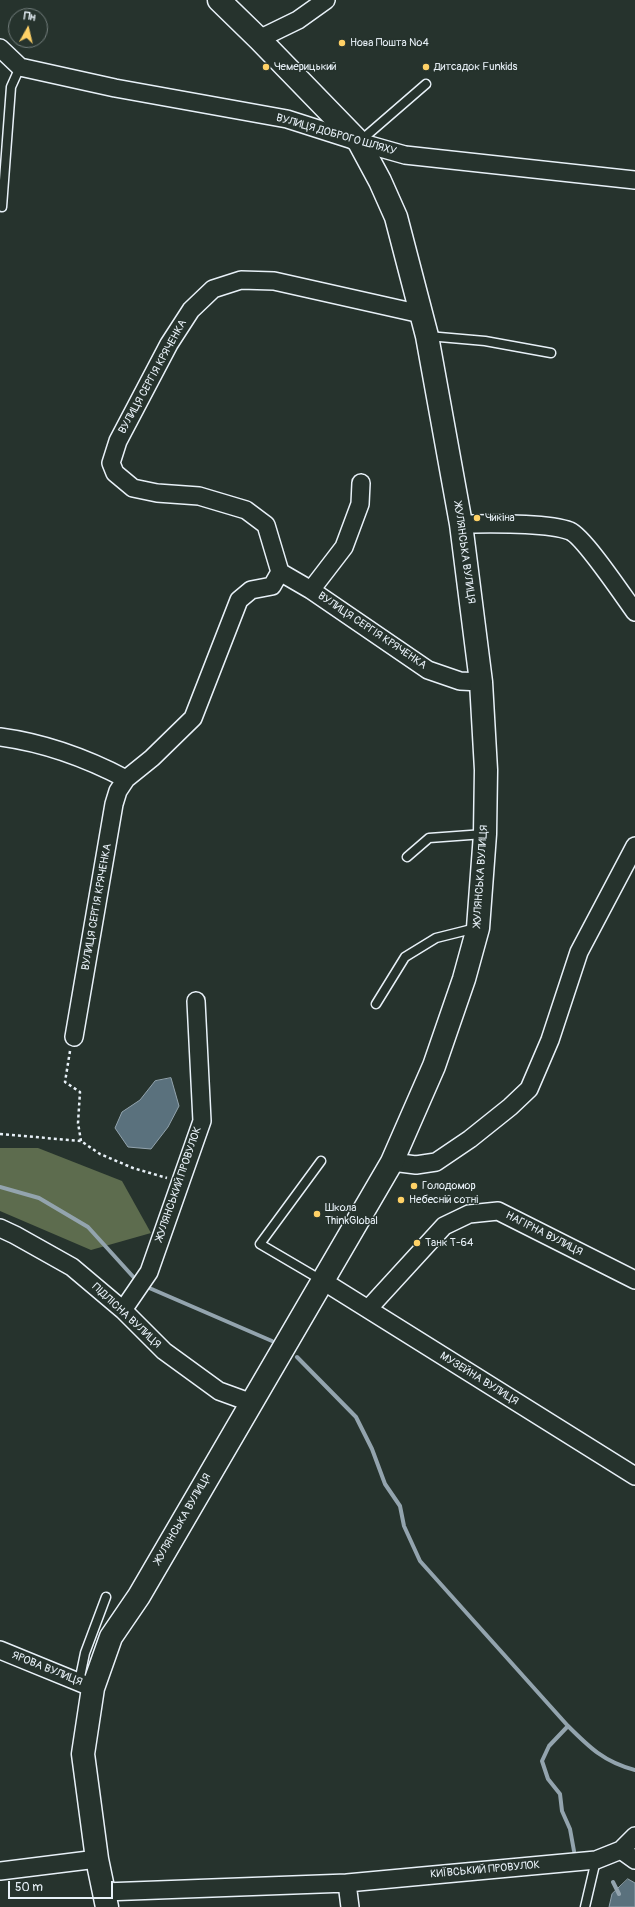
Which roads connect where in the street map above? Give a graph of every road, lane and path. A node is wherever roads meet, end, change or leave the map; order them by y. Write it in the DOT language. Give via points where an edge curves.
graph roads {
  1 [pos="219,0"];
  2 [pos="326,0"];
  3 [pos="259,39"];
  4 [pos="0,48"];
  5 [pos="20,67"];
  6 [pos="426,84"];
  7 [pos="359,142"];
  8 [pos="635,180"];
  9 [pos="2,207"];
  10 [pos="421,314"];
  11 [pos="427,336"];
  12 [pos="551,353"];
  13 [pos="361,483"];
  14 [pos="461,524"];
  15 [pos="280,572"];
  16 [pos="311,590"];
  17 [pos="635,612"];
  18 [pos="481,682"];
  19 [pos="0,736"];
  20 [pos="126,779"];
  21 [pos="485,834"];
  22 [pos="634,847"];
  23 [pos="407,857"];
  24 [pos="478,928"];
  25 [pos="196,1001"];
  26 [pos="376,1004"];
  27 [pos="74,1037"];
  28 [pos="0,1134"];
  29 [pos="81,1141"];
  30 [pos="321,1161"];
  31 [pos="392,1162"];
  32 [pos="176,1191"];
  33 [pos="0,1228"];
  34 [pos="635,1280"];
  35 [pos="324,1281"];
  36 [pos="122,1310"];
  37 [pos="368,1310"];
  38 [pos="252,1403"];
  39 [pos="635,1476"];
  40 [pos="106,1597"];
  41 [pos="0,1650"];
  42 [pos="86,1685"];
  43 [pos="635,1836"];
  44 [pos="621,1850"];
  45 [pos="97,1859"];
  46 [pos="596,1860"];
  47 [pos="635,1860"];
  48 [pos="0,1871"];
  49 [pos="347,1883"];
  50 [pos="106,1900"];
  51 [pos="350,1907"];
  52 [pos="585,1907"];
  1 -- 3 [label="street, ЖУЛЯНСЬКА ВУЛИЦЯ"];
  2 -- 3 [label="street" via="298,20"];
  3 -- 7 [label="street, ЖУЛЯНСЬКА ВУЛИЦЯ"];
  4 -- 5 [label="street"];
  5 -- 7 [label="street, ВУЛИЦЯ ДОБРОГО ШЛЯХУ" via="115,88 287,119"];
  5 -- 9 [label="lane" via="11,87"];
  6 -- 7 [label="lane"];
  7 -- 8 [label="street, ВУЛИЦЯ ДОБРОГО ШЛЯХУ" via="405,155"];
  7 -- 10 [label="street, ЖУЛЯНСЬКА ВУЛИЦЯ" via="396,217"];
  10 -- 11 [label="street, ЖУЛЯНСЬКА ВУЛИЦЯ"];
  10 -- 15 [label="street, ВУЛИЦЯ СЕРГІЯ КРЯЧЕНКА" via="274,282 241,280 213,289 191,310 169,344 118,441 112,463 115,473 133,488 157,493 199,496 246,510 266,525"];
  11 -- 12 [label="lane" via="484,341"];
  11 -- 14 [label="street, ЖУЛЯНСЬКА ВУЛИЦЯ"];
  13 -- 16 [label="street, ВУЛИЦЯ СЕРГІЯ КРЯЧЕНКА" via="360,504 344,548"];
  14 -- 17 [label="street" via="551,527 571,532 585,545"];
  14 -- 18 [label="street, ЖУЛЯНСЬКА ВУЛИЦЯ"];
  15 -- 16 [label="street, ВУЛИЦЯ СЕРГІЯ КРЯЧЕНКА"];
  15 -- 20 [label="street, ВУЛИЦЯ СЕРГІЯ КРЯЧЕНКА" via="272,586 251,590 239,600 193,718"];
  16 -- 18 [label="street, ВУЛИЦЯ СЕРГІЯ КРЯЧЕНКА" via="428,670 460,682"];
  18 -- 21 [label="street, ЖУЛЯНСЬКА ВУЛИЦЯ" via="486,770"];
  19 -- 20 [label="street" via="54,748"];
  20 -- 27 [label="street, ВУЛИЦЯ СЕРГІЯ КРЯЧЕНКА" via="118,791 114,804"];
  21 -- 23 [label="lane" via="429,838"];
  21 -- 24 [label="street, ЖУЛЯНСЬКА ВУЛИЦЯ"];
  22 -- 31 [label="street" via="579,952 550,1040 529,1089 470,1140 436,1162 416,1165"];
  24 -- 26 [label="lane" via="436,938 406,957"];
  24 -- 31 [label="street, ЖУЛЯНСЬКА ВУЛИЦЯ" via="464,979 434,1066"];
  25 -- 32 [label="street, ЖУЛЯНСЬКИЙ ПРОВУЛОК" via="202,1121"];
  27 -- 29 [label="path" via="65,1082 80,1092 78,1123"];
  28 -- 29 [label="path"];
  29 -- 32 [label="path" via="100,1154 133,1168 166,1177"];
  30 -- 35 [label="lane" via="260,1244"];
  31 -- 35 [label="street, ЖУЛЯНСЬКА ВУЛИЦЯ"];
  32 -- 36 [label="street, ЖУЛЯНСЬКИЙ ПРОВУЛОК" via="148,1272"];
  33 -- 36 [label="street, ПІДЛІСНА ВУЛИЦЯ" via="15,1234 72,1268"];
  34 -- 37 [label="street, НАГІРНА ВУЛИЦЯ" via="498,1211 483,1211 469,1214 444,1226"];
  35 -- 37 [label="street, МУЗЕЙНА ВУЛИЦЯ"];
  35 -- 38 [label="street, ЖУЛЯНСЬКА ВУЛИЦЯ"];
  36 -- 38 [label="street, ПІДЛІСНА ВУЛИЦЯ" via="164,1351 219,1391"];
  37 -- 39 [label="street, МУЗЕЙНА ВУЛИЦЯ"];
  38 -- 42 [label="street, ЖУЛЯНСЬКА ВУЛИЦЯ" via="111,1637"];
  40 -- 42 [label="lane" via="85,1653"];
  41 -- 42 [label="street, ЯРОВА ВУЛИЦЯ"];
  42 -- 45 [label="street, ЖУЛЯНСЬКА ВУЛИЦЯ" via="83,1754"];
  43 -- 44 [label="street"];
  44 -- 46 [label="street, КИЇВСЬКИЙ ПРОВУЛОК"];
  44 -- 47 [label="street"];
  45 -- 48 [label="street"];
  45 -- 50 [label="street, ЖУЛЯНСЬКА ВУЛИЦЯ"];
  46 -- 49 [label="street, КИЇВСЬКИЙ ПРОВУЛОК"];
  46 -- 52 [label="lane"];
  49 -- 50 [label="street, КИЇВСЬКИЙ ПРОВУЛОК"];
  49 -- 51 [label="street"];
}
